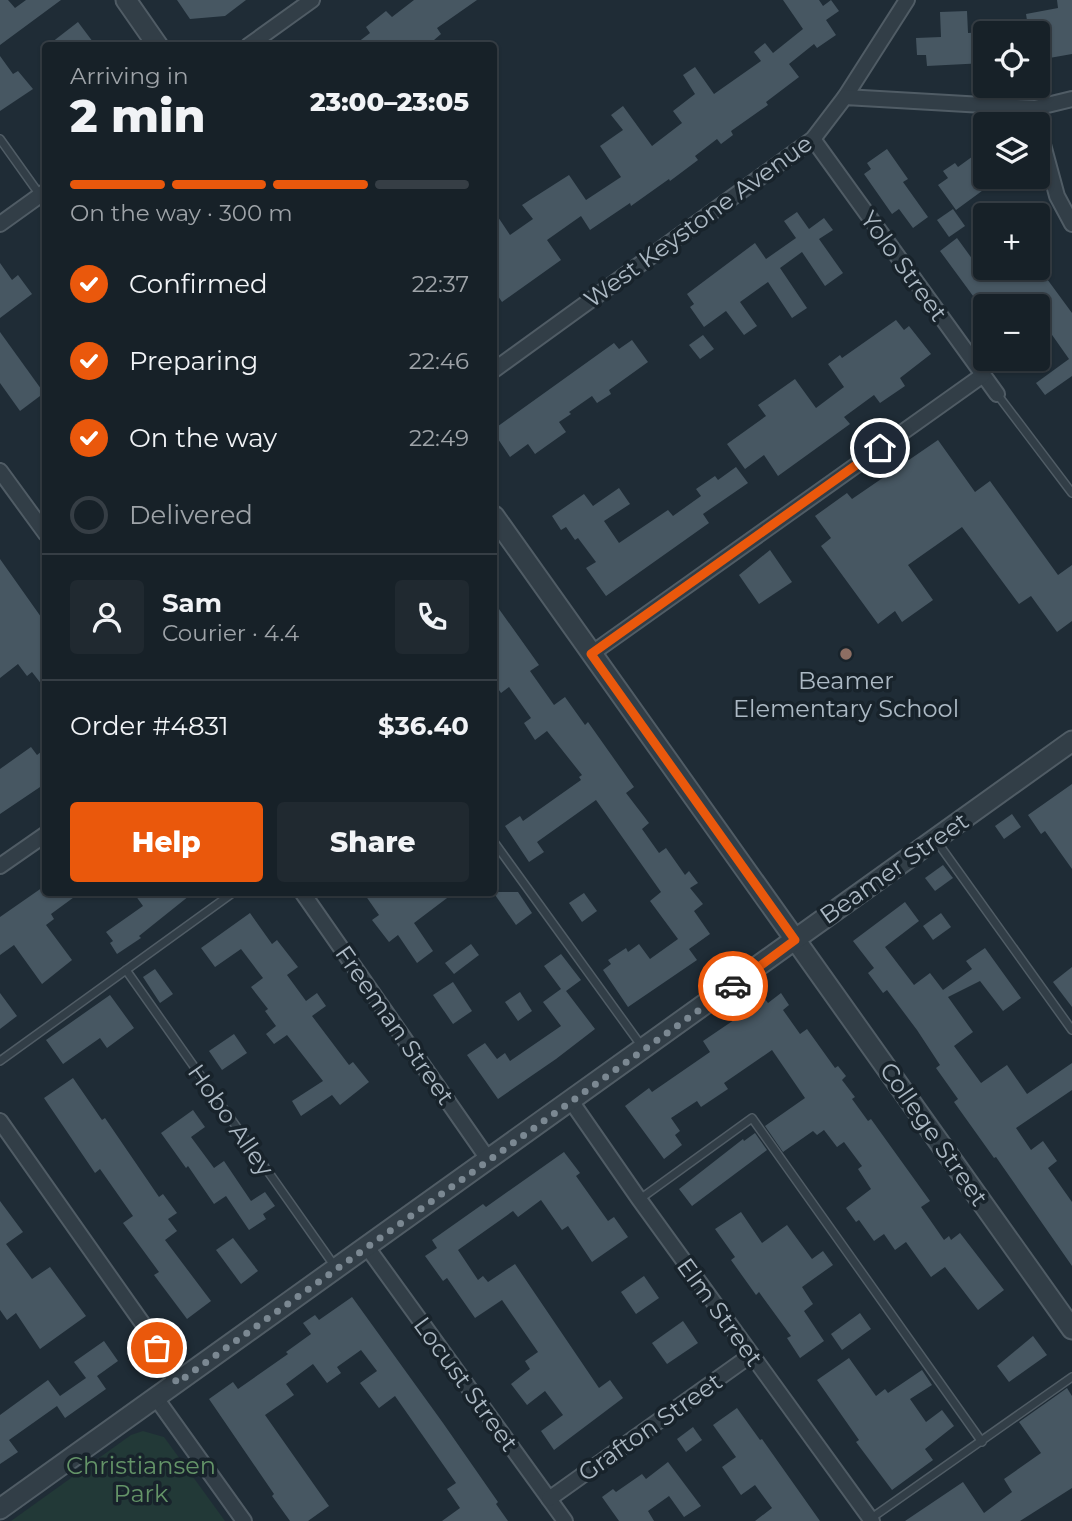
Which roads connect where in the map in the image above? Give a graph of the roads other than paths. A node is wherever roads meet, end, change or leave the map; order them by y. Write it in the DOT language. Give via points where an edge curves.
graph roads {
  1 [pos="126,0"];
  2 [pos="312,0"];
  3 [pos="907,0"];
  4 [pos="155,42"];
  5 [pos="254,42"];
  6 [pos="845,97"];
  7 [pos="1072,99"];
  8 [pos="1035,108"];
  9 [pos="1036,112"];
  10 [pos="0,139"];
  11 [pos="813,139"];
  12 [pos="1050,170"];
  13 [pos="42,192"];
  14 [pos="42,194"];
  15 [pos="0,224"];
  16 [pos="1072,224"];
  17 [pos="497,368"];
  18 [pos="983,375"];
  19 [pos="997,394"];
  20 [pos="0,471"];
  21 [pos="1072,493"];
  22 [pos="497,520"];
  23 [pos="42,529"];
  24 [pos="591,654"];
  25 [pos="1072,741"];
  26 [pos="42,837"];
  27 [pos="935,839"];
  28 [pos="497,846"];
  29 [pos="0,866"];
  30 [pos="228,896"];
  31 [pos="305,896"];
  32 [pos="795,940"];
  33 [pos="125,970"];
  34 [pos="1072,1030"];
  35 [pos="644,1049"];
  36 [pos="0,1061"];
  37 [pos="571,1101"];
  38 [pos="0,1121"];
  39 [pos="488,1158"];
  40 [pos="639,1199"];
  41 [pos="367,1247"];
  42 [pos="336,1269"];
  43 [pos="1072,1329"];
  44 [pos="751,1355"];
  45 [pos="1072,1377"];
  46 [pos="177,1383"];
  47 [pos="156,1398"];
  48 [pos="982,1441"];
  49 [pos="549,1499"];
  50 [pos="0,1509"];
  51 [pos="871,1520"];
  52 [pos="244,1521"];
  53 [pos="565,1521"];
  1 -- 4 [label="street"];
  2 -- 5 [label="street"];
  3 -- 6 [label="street, West Keystone Avenue"];
  6 -- 8 [label="street"];
  6 -- 11 [label="street, West Keystone Avenue"];
  7 -- 8 [label="street"];
  8 -- 9 [label="street"];
  10 -- 13 [label="lane"];
  11 -- 17 [label="street, West Keystone Avenue"];
  11 -- 18 [label="street, Yolo Street"];
  12 -- 16 [label="street"];
  14 -- 15 [label="street"];
  18 -- 19 [label="street, Yolo Street"];
  18 -- 24 [label="street"];
  19 -- 21 [label="lane, Yolo Street"];
  20 -- 23 [label="street"];
  22 -- 24 [label="street, College Street"];
  24 -- 32 [label="street, College Street"];
  25 -- 27 [label="street, Beamer Street"];
  26 -- 29 [label="street"];
  27 -- 32 [label="street, Beamer Street"];
  27 -- 34 [label="lane"];
  28 -- 35 [label="lane"];
  30 -- 33 [label="lane"];
  31 -- 39 [label="street, Freeman Street"];
  32 -- 35 [label="street, Beamer Street"];
  32 -- 43 [label="street, College Street"];
  33 -- 36 [label="lane"];
  33 -- 42 [label="lane, Hobo Alley"];
  35 -- 37 [label="street, Beamer Street"];
  37 -- 39 [label="street, Beamer Street"];
  37 -- 40 [label="street, Elm Street"];
  38 -- 46 [label="street" via="150,1334"];
  39 -- 41 [label="street, Beamer Street"];
  40 -- 44 [label="street, Elm Street"];
  40 -- 48 [label="lane" via="752,1118"];
  41 -- 42 [label="street, Beamer Street"];
  41 -- 49 [label="street, Locust Street"];
  42 -- 46 [label="street, Beamer Street"];
  44 -- 49 [label="street, Grafton Street"];
  44 -- 51 [label="street, Elm Street"];
  45 -- 48 [label="lane"];
  46 -- 47 [label="street, Beamer Street"];
  47 -- 50 [label="street, Beamer Street"];
  47 -- 52 [label="street"];
  48 -- 51 [label="lane"];
  49 -- 53 [label="street, Locust Street"];
}
